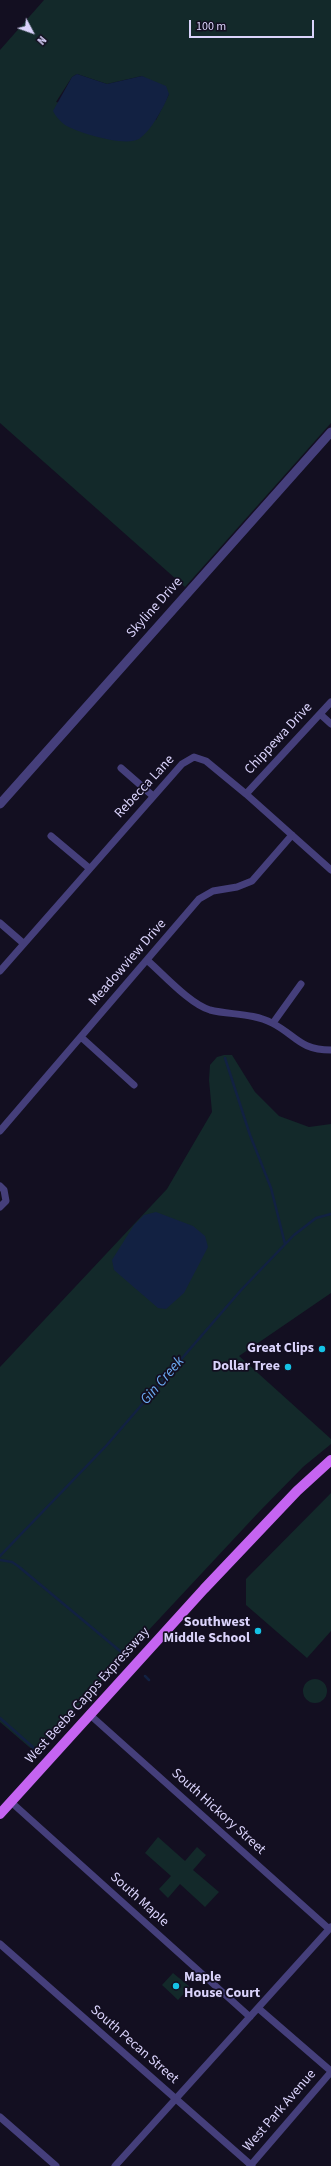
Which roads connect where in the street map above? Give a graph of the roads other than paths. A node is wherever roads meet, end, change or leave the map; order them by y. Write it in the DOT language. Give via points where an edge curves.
graph roads {
  1 [pos="331,432"];
  2 [pos="331,702"];
  3 [pos="320,714"];
  4 [pos="331,724"];
  5 [pos="121,768"];
  6 [pos="246,794"];
  7 [pos="153,796"];
  8 [pos="0,804"];
  9 [pos="292,835"];
  10 [pos="51,836"];
  11 [pos="89,868"];
  12 [pos="331,870"];
  13 [pos="0,923"];
  14 [pos="23,943"];
  15 [pos="148,961"];
  16 [pos="0,970"];
  17 [pos="301,984"];
  18 [pos="273,1023"];
  19 [pos="81,1037"];
  20 [pos="331,1050"];
  21 [pos="134,1085"];
  22 [pos="0,1131"];
  23 [pos="0,1186"];
  24 [pos="0,1207"];
  25 [pos="331,1460"];
  26 [pos="90,1714"];
  27 [pos="10,1802"];
  28 [pos="0,1814"];
  29 [pos="330,1928"];
  30 [pos="0,1944"];
  31 [pos="258,2008"];
  32 [pos="250,2017"];
  33 [pos="331,2072"];
  34 [pos="176,2099"];
  35 [pos="0,2117"];
  36 [pos="56,2166"];
  37 [pos="114,2166"];
  38 [pos="251,2166"];
  1 -- 8 [label="street, Skyline Drive"];
  2 -- 3 [label="street, Chippewa Drive"];
  3 -- 4 [label="street"];
  3 -- 6 [label="street, Chippewa Drive"];
  5 -- 7 [label="street"];
  6 -- 7 [label="street, Rebecca Lane" via="206,761 194,756 182,764"];
  6 -- 9 [label="street, Rebecca Lane"];
  7 -- 11 [label="street, Rebecca Lane"];
  9 -- 12 [label="street, Rebecca Lane"];
  9 -- 15 [label="street, Meadowview Drive" via="252,881 237,887 213,891 199,899"];
  10 -- 11 [label="street"];
  11 -- 14 [label="street, Rebecca Lane"];
  13 -- 14 [label="street"];
  14 -- 16 [label="street, Rebecca Lane"];
  15 -- 18 [label="street" via="194,1001 208,1009 260,1018"];
  15 -- 19 [label="street, Meadowview Drive"];
  17 -- 18 [label="street"];
  18 -- 20 [label="street" via="310,1048"];
  19 -- 21 [label="street"];
  19 -- 22 [label="street, Meadowview Drive"];
  23 -- 24 [label="street" via="4,1190 6,1201"];
  25 -- 26 [label="main road, West Beebe Capps Expressway" via="250,1539"];
  26 -- 27 [label="main road, West Beebe Capps Expressway"];
  26 -- 29 [label="street, South Hickory Street"];
  27 -- 28 [label="main road, West Beebe Capps Expressway"];
  27 -- 32 [label="street, South Maple"];
  29 -- 31 [label="street"];
  30 -- 34 [label="street, South Pecan Street"];
  31 -- 32 [label="street"];
  31 -- 33 [label="street"];
  32 -- 34 [label="street"];
  33 -- 38 [label="street, West Park Avenue"];
  34 -- 37 [label="street"];
  34 -- 38 [label="street, South Pecan Street"];
  35 -- 36 [label="street"];
}
